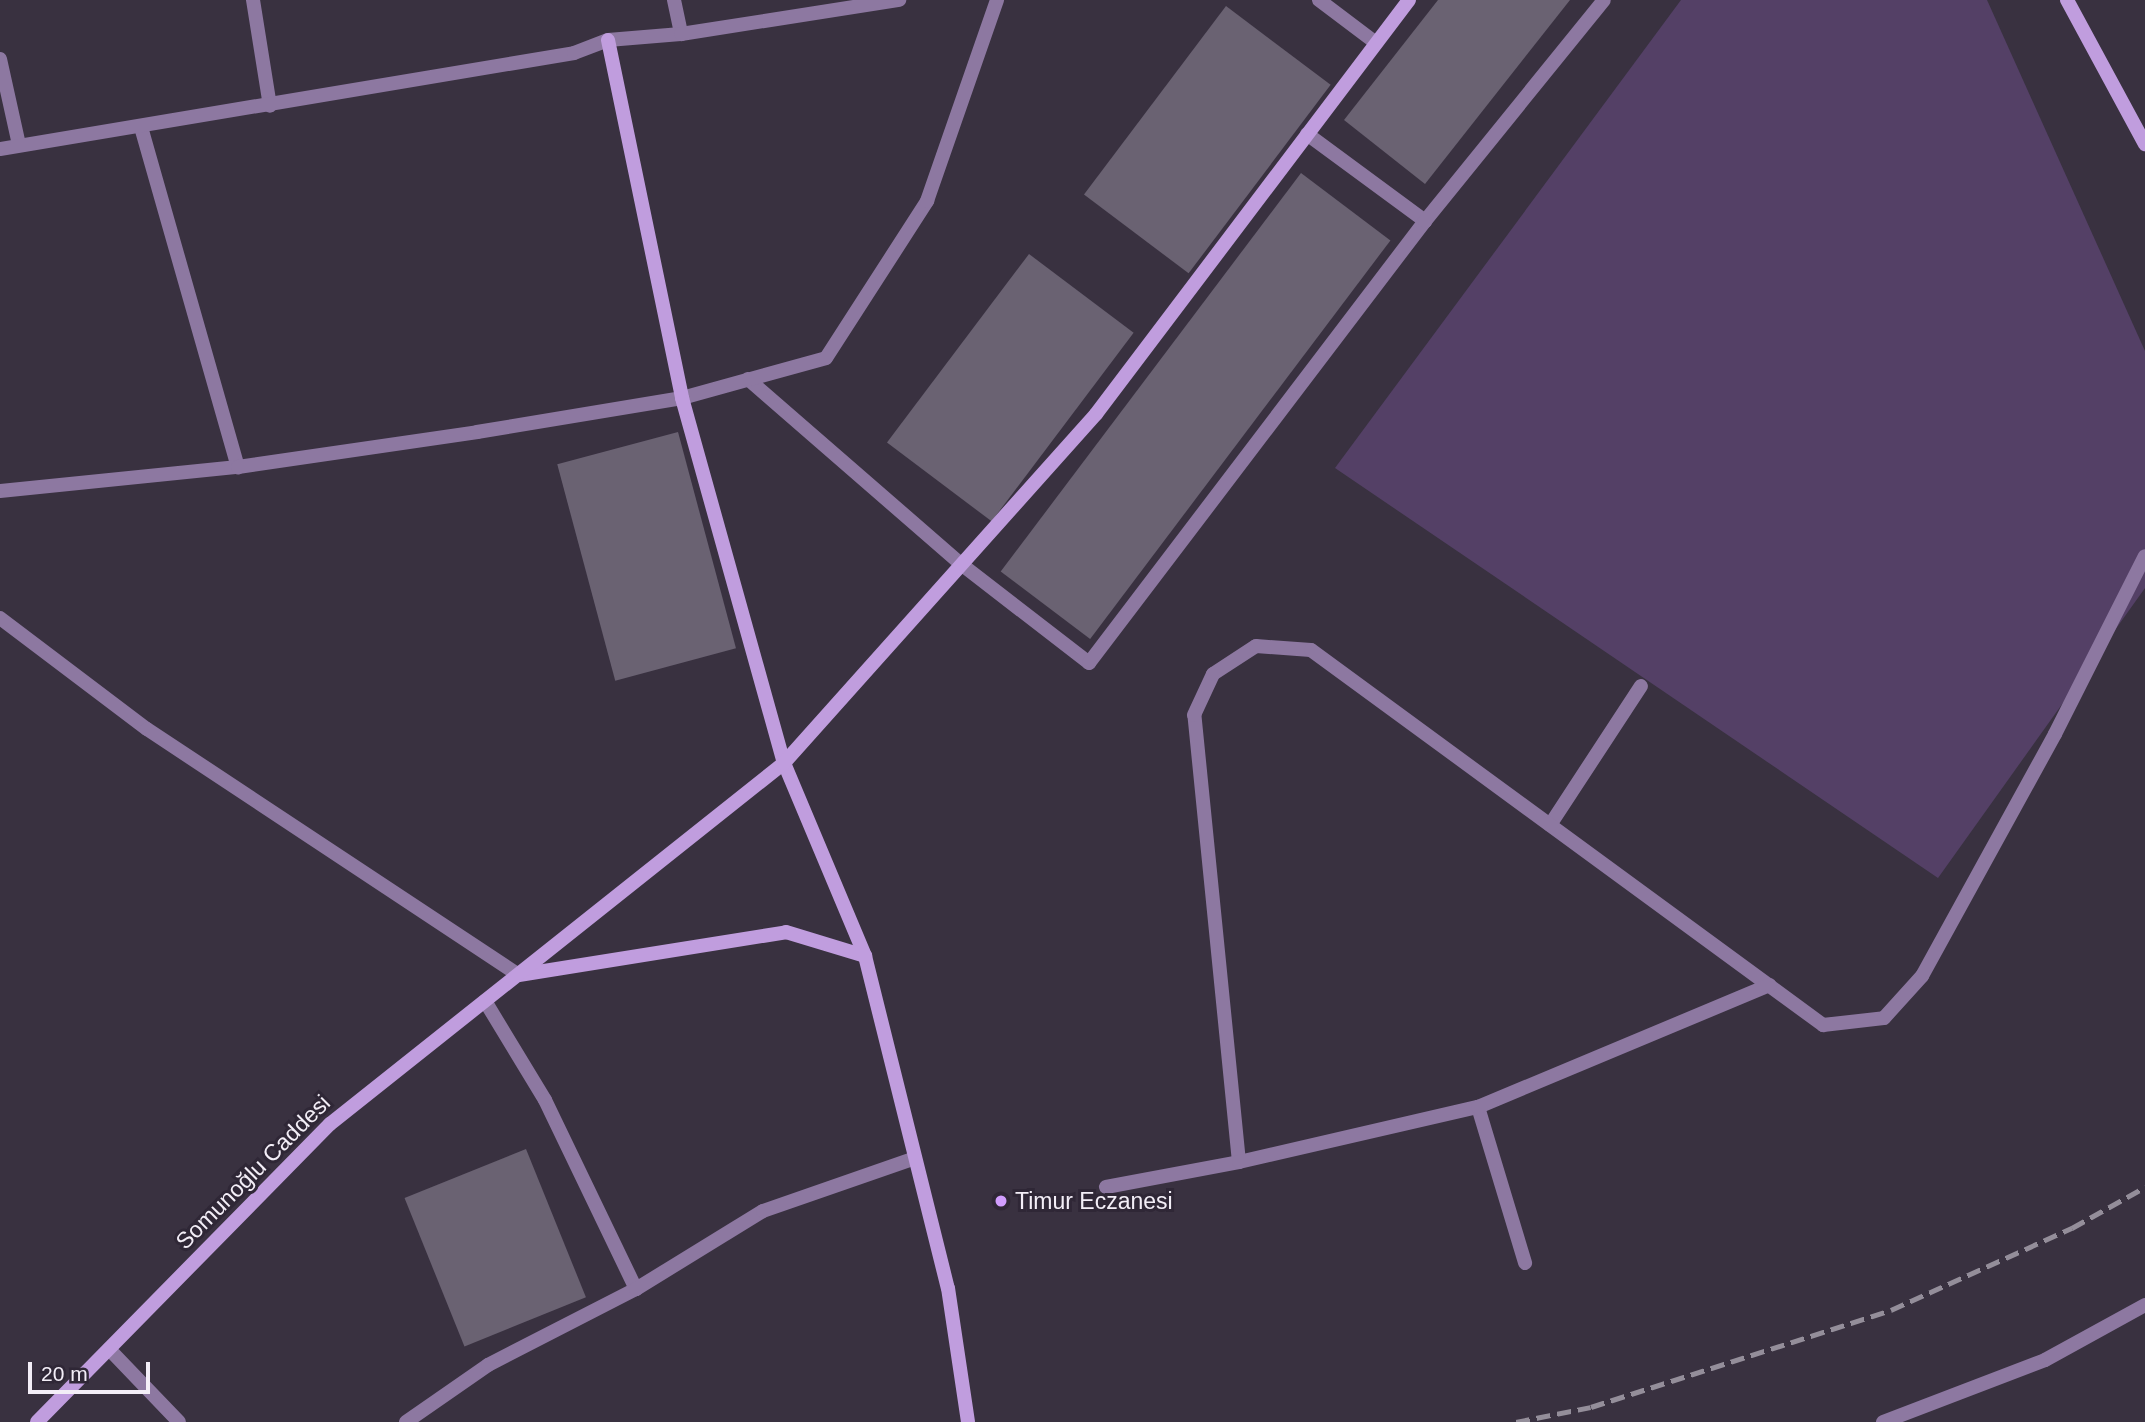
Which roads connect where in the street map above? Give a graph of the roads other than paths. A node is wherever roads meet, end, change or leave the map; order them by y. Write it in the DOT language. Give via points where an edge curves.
graph roads {
  1 [pos="253,0"];
  2 [pos="674,0"];
  3 [pos="899,0"];
  4 [pos="997,0"];
  5 [pos="1319,0"];
  6 [pos="1409,0"];
  7 [pos="1604,0"];
  8 [pos="2067,0"];
  9 [pos="681,34"];
  10 [pos="608,40"];
  11 [pos="1376,43"];
  12 [pos="0,59"];
  13 [pos="270,106"];
  14 [pos="141,128"];
  15 [pos="1307,134"];
  16 [pos="2145,144"];
  17 [pos="19,145"];
  18 [pos="0,149"];
  19 [pos="1425,220"];
  20 [pos="748,379"];
  21 [pos="682,398"];
  22 [pos="238,467"];
  23 [pos="0,491"];
  24 [pos="2145,556"];
  25 [pos="961,564"];
  26 [pos="0,618"];
  27 [pos="1641,686"];
  28 [pos="784,763"];
  29 [pos="1550,825"];
  30 [pos="865,956"];
  31 [pos="518,975"];
  32 [pos="1770,985"];
  33 [pos="485,1001"];
  34 [pos="1478,1107"];
  35 [pos="915,1158"];
  36 [pos="1239,1162"];
  37 [pos="1106,1187"];
  38 [pos="1525,1262"];
  39 [pos="636,1289"];
  40 [pos="2145,1305"];
  41 [pos="109,1349"];
  42 [pos="37,1422"];
  43 [pos="179,1422"];
  44 [pos="407,1422"];
  45 [pos="968,1422"];
  46 [pos="1884,1422"];
  1 -- 13 [label="street"];
  2 -- 9 [label="street"];
  3 -- 9 [label="street"];
  4 -- 20 [label="street" via="927,201 826,358"];
  5 -- 11 [label="street"];
  6 -- 11 [label="main road, Somunoğlu Caddesi"];
  7 -- 19 [label="street"];
  8 -- 16 [label="main road"];
  9 -- 10 [label="street"];
  10 -- 13 [label="street" via="574,53"];
  10 -- 21 [label="main road"];
  11 -- 15 [label="main road, Somunoğlu Caddesi"];
  12 -- 17 [label="street"];
  13 -- 14 [label="street"];
  14 -- 17 [label="street"];
  14 -- 22 [label="street"];
  15 -- 19 [label="street"];
  15 -- 25 [label="main road, Somunoğlu Caddesi" via="1096,414"];
  17 -- 18 [label="street"];
  19 -- 25 [label="street" via="1089,663"];
  20 -- 21 [label="street"];
  20 -- 25 [label="street"];
  21 -- 22 [label="street"];
  21 -- 28 [label="main road"];
  22 -- 23 [label="street"];
  24 -- 32 [label="street" via="1922,976 1884,1018 1823,1025"];
  25 -- 28 [label="main road, Somunoğlu Caddesi"];
  26 -- 31 [label="street" via="147,729"];
  27 -- 29 [label="street"];
  28 -- 30 [label="main road"];
  28 -- 31 [label="main road, Somunoğlu Caddesi"];
  29 -- 32 [label="street"];
  29 -- 36 [label="street" via="1311,650 1255,646 1213,674 1194,715"];
  30 -- 31 [label="main road" via="786,932"];
  30 -- 35 [label="main road"];
  31 -- 33 [label="main road, Somunoğlu Caddesi"];
  32 -- 34 [label="street"];
  33 -- 39 [label="street" via="545,1100"];
  33 -- 41 [label="main road, Somunoğlu Caddesi" via="330,1124"];
  34 -- 36 [label="street"];
  34 -- 38 [label="street"];
  35 -- 39 [label="street" via="763,1211"];
  35 -- 45 [label="main road" via="948,1287"];
  36 -- 37 [label="street"];
  39 -- 44 [label="street" via="488,1365"];
  40 -- 46 [label="street" via="2045,1360"];
  41 -- 42 [label="main road, Somunoğlu Caddesi"];
  41 -- 43 [label="street"];
}
